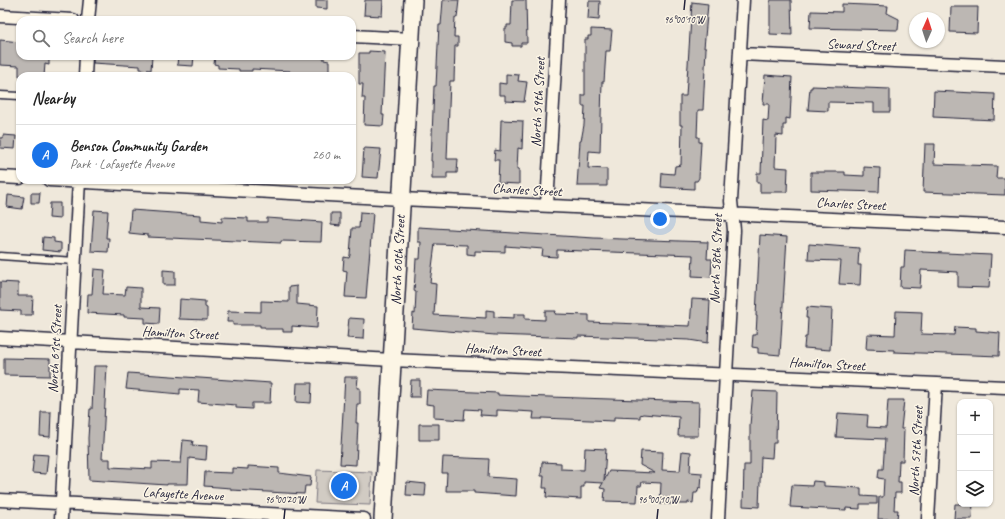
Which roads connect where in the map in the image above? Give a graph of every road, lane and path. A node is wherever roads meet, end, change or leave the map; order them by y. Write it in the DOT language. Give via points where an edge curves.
graph roads {
  1 [pos="90,0"];
  2 [pos="413,0"];
  3 [pos="559,0"];
  4 [pos="743,0"];
  5 [pos="0,16"];
  6 [pos="88,16"];
  7 [pos="16,17"];
  8 [pos="356,36"];
  9 [pos="411,39"];
  10 [pos="740,54"];
  11 [pos="86,60"];
  12 [pos="1005,66"];
  13 [pos="85,72"];
  14 [pos="0,95"];
  15 [pos="16,96"];
  16 [pos="0,177"];
  17 [pos="16,178"];
  18 [pos="79,184"];
  19 [pos="133,184"];
  20 [pos="401,199"];
  21 [pos="547,206"];
  22 [pos="733,214"];
  23 [pos="1005,226"];
  24 [pos="0,256"];
  25 [pos="75,261"];
  26 [pos="0,338"];
  27 [pos="70,342"];
  28 [pos="392,360"];
  29 [pos="725,374"];
  30 [pos="936,384"];
  31 [pos="1005,386"];
  32 [pos="0,500"];
  33 [pos="62,503"];
  34 [pos="280,517"];
  35 [pos="61,519"];
  36 [pos="364,519"];
  37 [pos="383,519"];
  38 [pos="718,519"];
  39 [pos="928,519"];
  1 -- 6 [label="street"];
  2 -- 9 [label="street, North 60th Street"];
  3 -- 21 [label="street, North 59th Street"];
  4 -- 10 [label="street, North 58th Street"];
  5 -- 7 [label="street"];
  8 -- 9 [label="street"];
  9 -- 20 [label="street, North 60th Street"];
  10 -- 12 [label="street, Seward Street"];
  10 -- 22 [label="street, North 58th Street"];
  11 -- 13 [label="street"];
  14 -- 15 [label="lane"];
  16 -- 17 [label="street"];
  18 -- 25 [label="street, North 61st Street"];
  19 -- 20 [label="street, Charles Street"];
  20 -- 21 [label="street, Charles Street"];
  20 -- 28 [label="street, North 60th Street"];
  21 -- 22 [label="street, Charles Street"];
  22 -- 23 [label="street, Charles Street"];
  22 -- 29 [label="street, North 58th Street"];
  24 -- 25 [label="lane"];
  25 -- 27 [label="street, North 61st Street"];
  26 -- 27 [label="street, Hamilton Street"];
  27 -- 28 [label="street, Hamilton Street"];
  27 -- 33 [label="street, North 61st Street"];
  28 -- 29 [label="street, Hamilton Street"];
  28 -- 37 [label="street, North 60th Street"];
  29 -- 30 [label="street, Hamilton Street"];
  29 -- 38 [label="street, North 58th Street"];
  30 -- 31 [label="street, Hamilton Street"];
  30 -- 39 [label="street, North 57th Street"];
  32 -- 33 [label="street, Lafayette Avenue"];
  33 -- 34 [label="street, Lafayette Avenue"];
  33 -- 35 [label="street, North 61st Street"];
  34 -- 36 [label="street, Lafayette Avenue"];
}
